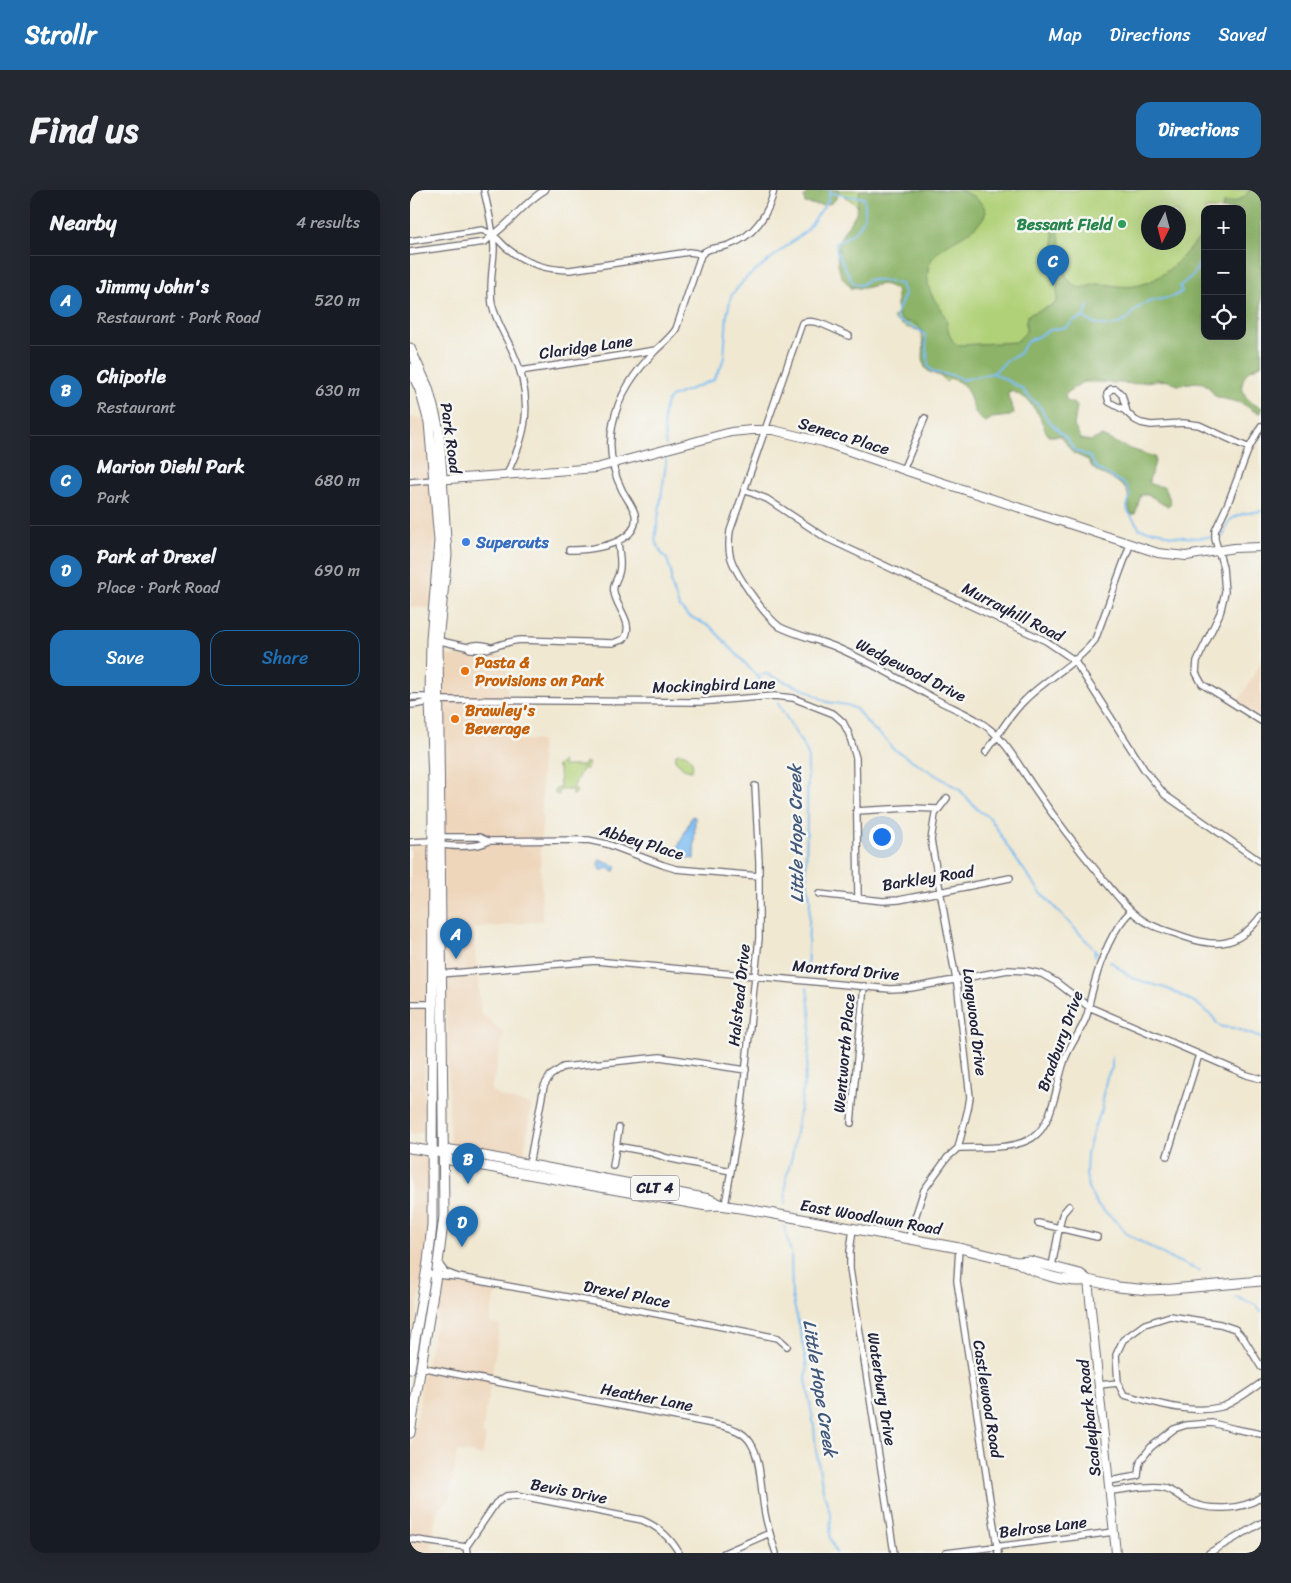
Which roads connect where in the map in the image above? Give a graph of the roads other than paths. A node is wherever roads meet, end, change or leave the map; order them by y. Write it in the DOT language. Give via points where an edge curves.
graph roads {
  1 [pos="484,190"];
  2 [pos="545,190"];
  3 [pos="774,190"];
  4 [pos="494,235"];
  5 [pos="410,241"];
  6 [pos="410,252"];
  7 [pos="701,255"];
  8 [pos="849,336"];
  9 [pos="410,348"];
  10 [pos="656,350"];
  11 [pos="410,368"];
  12 [pos="520,371"];
  13 [pos="1127,412"];
  14 [pos="925,418"];
  15 [pos="1261,426"];
  16 [pos="764,430"];
  17 [pos="1249,448"];
  18 [pos="613,464"];
  19 [pos="903,470"];
  20 [pos="507,475"];
  21 [pos="438,480"];
  22 [pos="410,482"];
  23 [pos="744,490"];
  24 [pos="618,542"];
  25 [pos="1130,545"];
  26 [pos="1261,548"];
  27 [pos="570,550"];
  28 [pos="1219,551"];
  29 [pos="435,640"];
  30 [pos="1074,660"];
  31 [pos="410,697"];
  32 [pos="435,700"];
  33 [pos="410,705"];
  34 [pos="1261,721"];
  35 [pos="998,736"];
  36 [pos="986,752"];
  37 [pos="755,786"];
  38 [pos="947,798"];
  39 [pos="938,809"];
  40 [pos="856,811"];
  41 [pos="438,841"];
  42 [pos="410,842"];
  43 [pos="1261,862"];
  44 [pos="759,876"];
  45 [pos="1010,878"];
  46 [pos="940,892"];
  47 [pos="819,894"];
  48 [pos="858,898"];
  49 [pos="1131,911"];
  50 [pos="1261,916"];
  51 [pos="437,974"];
  52 [pos="755,975"];
  53 [pos="957,980"];
  54 [pos="864,986"];
  55 [pos="410,1004"];
  56 [pos="433,1004"];
  57 [pos="1089,1008"];
  58 [pos="1199,1054"];
  59 [pos="746,1070"];
  60 [pos="1261,1079"];
  61 [pos="851,1123"];
  62 [pos="619,1128"];
  63 [pos="616,1146"];
  64 [pos="410,1148"];
  65 [pos="958,1148"];
  66 [pos="432,1151"];
  67 [pos="443,1153"];
  68 [pos="1167,1156"];
  69 [pos="528,1165"];
  70 [pos="612,1166"];
  71 [pos="731,1171"];
  72 [pos="722,1205"];
  73 [pos="1069,1206"];
  74 [pos="1038,1223"];
  75 [pos="1060,1228"];
  76 [pos="853,1229"];
  77 [pos="1097,1237"];
  78 [pos="908,1239"];
  79 [pos="959,1248"];
  80 [pos="1017,1262"];
  81 [pos="438,1263"];
  82 [pos="1052,1266"];
  83 [pos="426,1274"];
  84 [pos="436,1276"];
  85 [pos="458,1277"];
  86 [pos="1088,1280"];
  87 [pos="1261,1281"];
  88 [pos="787,1346"];
  89 [pos="410,1364"];
  90 [pos="420,1367"];
  91 [pos="1261,1367"];
  92 [pos="1118,1383"];
  93 [pos="1261,1383"];
  94 [pos="1099,1385"];
  95 [pos="410,1433"];
  96 [pos="1261,1434"];
  97 [pos="1109,1481"];
  98 [pos="1110,1491"];
  99 [pos="1261,1497"];
  100 [pos="1261,1523"];
  101 [pos="1114,1532"];
  102 [pos="770,1533"];
  103 [pos="410,1538"];
  104 [pos="998,1546"];
  105 [pos="466,1550"];
  106 [pos="679,1553"];
  107 [pos="724,1553"];
  108 [pos="776,1553"];
  109 [pos="894,1553"];
  110 [pos="946,1553"];
  111 [pos="998,1553"];
  112 [pos="1116,1553"];
  113 [pos="1209,1553"];
  1 -- 4 [label="street"];
  2 -- 4 [label="street"];
  3 -- 7 [label="street" via="766,214 744,238"];
  4 -- 5 [label="street" via="482,230"];
  4 -- 6 [label="street" via="485,242"];
  4 -- 7 [label="street" via="524,259 560,270 689,252"];
  4 -- 12 [label="street" via="492,302"];
  7 -- 10 [label="street" via="676,329"];
  8 -- 16 [label="street, Wedgewood Drive" via="814,322 802,324"];
  9 -- 21 [label="main road, Park Road" via="428,388 439,430"];
  10 -- 12 [label="street, Claridge Lane"];
  10 -- 18 [label="street" via="629,382 618,404 612,424"];
  11 -- 21 [label="main road, Park Road" via="430,422"];
  12 -- 20 [label="street" via="526,415 521,440"];
  13 -- 17 [label="street" via="1134,420 1148,425 1183,422 1199,425"];
  14 -- 19 [label="street"];
  15 -- 17 [label="street"];
  16 -- 18 [label="street, Seneca Place" via="731,432"];
  16 -- 19 [label="street, Seneca Place" via="823,442"];
  16 -- 23 [label="street, Wedgewood Drive"];
  17 -- 28 [label="street" via="1215,531"];
  18 -- 20 [label="street, Seneca Place" via="584,470"];
  18 -- 24 [label="street" via="635,518 628,534"];
  19 -- 25 [label="street, Seneca Place"];
  20 -- 21 [label="street, Seneca Place"];
  21 -- 22 [label="street, Seneca Place"];
  21 -- 29 [label="main road, Park Road"];
  23 -- 30 [label="street, Murrayhill Road" via="767,499 826,538 1046,641"];
  23 -- 35 [label="street, Wedgewood Drive" via="730,532 730,555 773,622 871,663 972,717"];
  24 -- 27 [label="street" via="580,551"];
  24 -- 29 [label="street" via="620,569 613,589 628,625 624,639 612,643 522,640 490,647 467,647"];
  25 -- 28 [label="street, Seneca Place" via="1169,555 1192,556"];
  25 -- 30 [label="street" via="1099,631 1089,648"];
  26 -- 28 [label="street, Seneca Place"];
  28 -- 34 [label="street" via="1225,580 1223,602 1197,661 1196,673 1202,684"];
  29 -- 32 [label="main road, Park Road"];
  30 -- 35 [label="street" via="1025,700"];
  30 -- 43 [label="street, Murrayhill Road" via="1144,769 1165,795"];
  31 -- 32 [label="street, Mockingbird Lane"];
  32 -- 33 [label="street, Mockingbird Lane"];
  32 -- 40 [label="street, Mockingbird Lane" via="699,702 766,696 793,698 834,714 843,722 856,758"];
  32 -- 41 [label="main road, Park Road"];
  35 -- 36 [label="street"];
  35 -- 49 [label="street, Wedgewood Drive" via="1074,845"];
  37 -- 44 [label="street, Halstead Drive"];
  38 -- 39 [label="street, Longwood Drive"];
  39 -- 40 [label="street"];
  39 -- 46 [label="street, Longwood Drive" via="930,840"];
  40 -- 48 [label="street, Mockingbird Lane"];
  41 -- 42 [label="street"];
  41 -- 44 [label="street, Abbey Place" via="480,845 488,841 588,840 676,869"];
  41 -- 51 [label="main road, Park Road"];
  44 -- 52 [label="street, Halstead Drive"];
  45 -- 46 [label="street, Barkley Road"];
  46 -- 48 [label="street, Barkley Road" via="899,900"];
  46 -- 53 [label="street, Longwood Drive"];
  47 -- 48 [label="street, Barkley Road"];
  49 -- 50 [label="street, Wedgewood Drive" via="1152,925 1214,944 1238,939"];
  49 -- 57 [label="street, Bradbury Drive" via="1107,948"];
  51 -- 52 [label="street, Montford Drive" via="596,961"];
  51 -- 56 [label="main road, Park Road"];
  51 -- 67 [label="main road, Park Road"];
  52 -- 54 [label="street, Montford Drive"];
  52 -- 59 [label="street, Halstead Drive"];
  53 -- 54 [label="street, Montford Drive" via="911,988"];
  53 -- 57 [label="street, Montford Drive" via="1008,970 1028,971 1056,982"];
  53 -- 65 [label="street, Longwood Drive" via="970,1097"];
  54 -- 61 [label="street, Wentworth Place"];
  55 -- 56 [label="street"];
  56 -- 66 [label="main road, Park Road"];
  57 -- 58 [label="street, Montford Drive"];
  57 -- 65 [label="street, Bradbury Drive" via="1064,1060 1049,1115 1040,1131 1031,1139 1015,1144"];
  58 -- 60 [label="street, Montford Drive"];
  58 -- 68 [label="street"];
  59 -- 69 [label="street" via="660,1057 564,1067 545,1083"];
  59 -- 71 [label="street, Halstead Drive"];
  62 -- 63 [label="street"];
  63 -- 70 [label="street"];
  63 -- 71 [label="street"];
  64 -- 66 [label="main road, East Woodlawn Road"];
  65 -- 78 [label="street" via="942,1163 924,1190"];
  66 -- 67 [label="main road, East Woodlawn Road"];
  66 -- 83 [label="main road, Park Road" via="432,1225"];
  67 -- 69 [label="main road, East Woodlawn Road / CLT 4" via="451,1150"];
  67 -- 72 [label="main road, East Woodlawn Road" via="450,1160 560,1181 707,1206"];
  67 -- 81 [label="main road, Park Road" via="444,1216"];
  69 -- 72 [label="main road, East Woodlawn Road / CLT 4" via="709,1199"];
  71 -- 72 [label="street, Halstead Drive"];
  72 -- 76 [label="main road, East Woodlawn Road"];
  73 -- 75 [label="street" via="1063,1213"];
  74 -- 75 [label="street"];
  75 -- 77 [label="street"];
  75 -- 82 [label="street"];
  76 -- 78 [label="main road, East Woodlawn Road"];
  76 -- 109 [label="street, Waterbury Drive" via="850,1269"];
  78 -- 79 [label="main road, East Woodlawn Road"];
  79 -- 80 [label="main road, East Woodlawn Road"];
  79 -- 104 [label="street, Castlewood Road" via="956,1276 959,1299"];
  80 -- 82 [label="main road, East Woodlawn Road"];
  80 -- 86 [label="main road, East Woodlawn Road" via="1028,1270 1077,1282"];
  81 -- 84 [label="main road, Park Road"];
  81 -- 85 [label="street, Drexel Place" via="445,1272"];
  82 -- 86 [label="main road, East Woodlawn Road" via="1080,1274"];
  83 -- 84 [label="street, Drexel Place"];
  83 -- 89 [label="main road, Park Road"];
  84 -- 85 [label="street, Drexel Place"];
  84 -- 90 [label="main road, Park Road"];
  85 -- 88 [label="street, Drexel Place" via="778,1338"];
  86 -- 87 [label="main road, East Woodlawn Road" via="1148,1290"];
  86 -- 94 [label="street, Scaleybark Road"];
  89 -- 90 [label="street, Heather Lane"];
  90 -- 95 [label="main road, Park Road"];
  90 -- 102 [label="street, Heather Lane" via="740,1432 754,1448"];
  91 -- 92 [label="street" via="1236,1329 1170,1316 1145,1324 1123,1340 1116,1355"];
  92 -- 93 [label="street" via="1124,1395 1196,1409 1222,1407"];
  92 -- 94 [label="street"];
  94 -- 97 [label="street, Scaleybark Road"];
  96 -- 97 [label="street" via="1212,1423 1186,1425 1174,1429 1151,1447 1138,1466 1138,1476"];
  97 -- 98 [label="street, Scaleybark Road"];
  98 -- 99 [label="street" via="1160,1486 1188,1501 1222,1508 1242,1505"];
  98 -- 101 [label="street, Scaleybark Road"];
  100 -- 113 [label="street"];
  101 -- 104 [label="street, Belrose Lane"];
  101 -- 112 [label="street, Scaleybark Road"];
  102 -- 107 [label="street"];
  102 -- 108 [label="street, Heather Lane"];
  103 -- 105 [label="street"];
  104 -- 110 [label="street, Belrose Lane"];
  104 -- 111 [label="street, Castlewood Road"];
  105 -- 106 [label="street, Bevis Drive" via="496,1503 506,1496 517,1495 642,1520 665,1534"];
}
